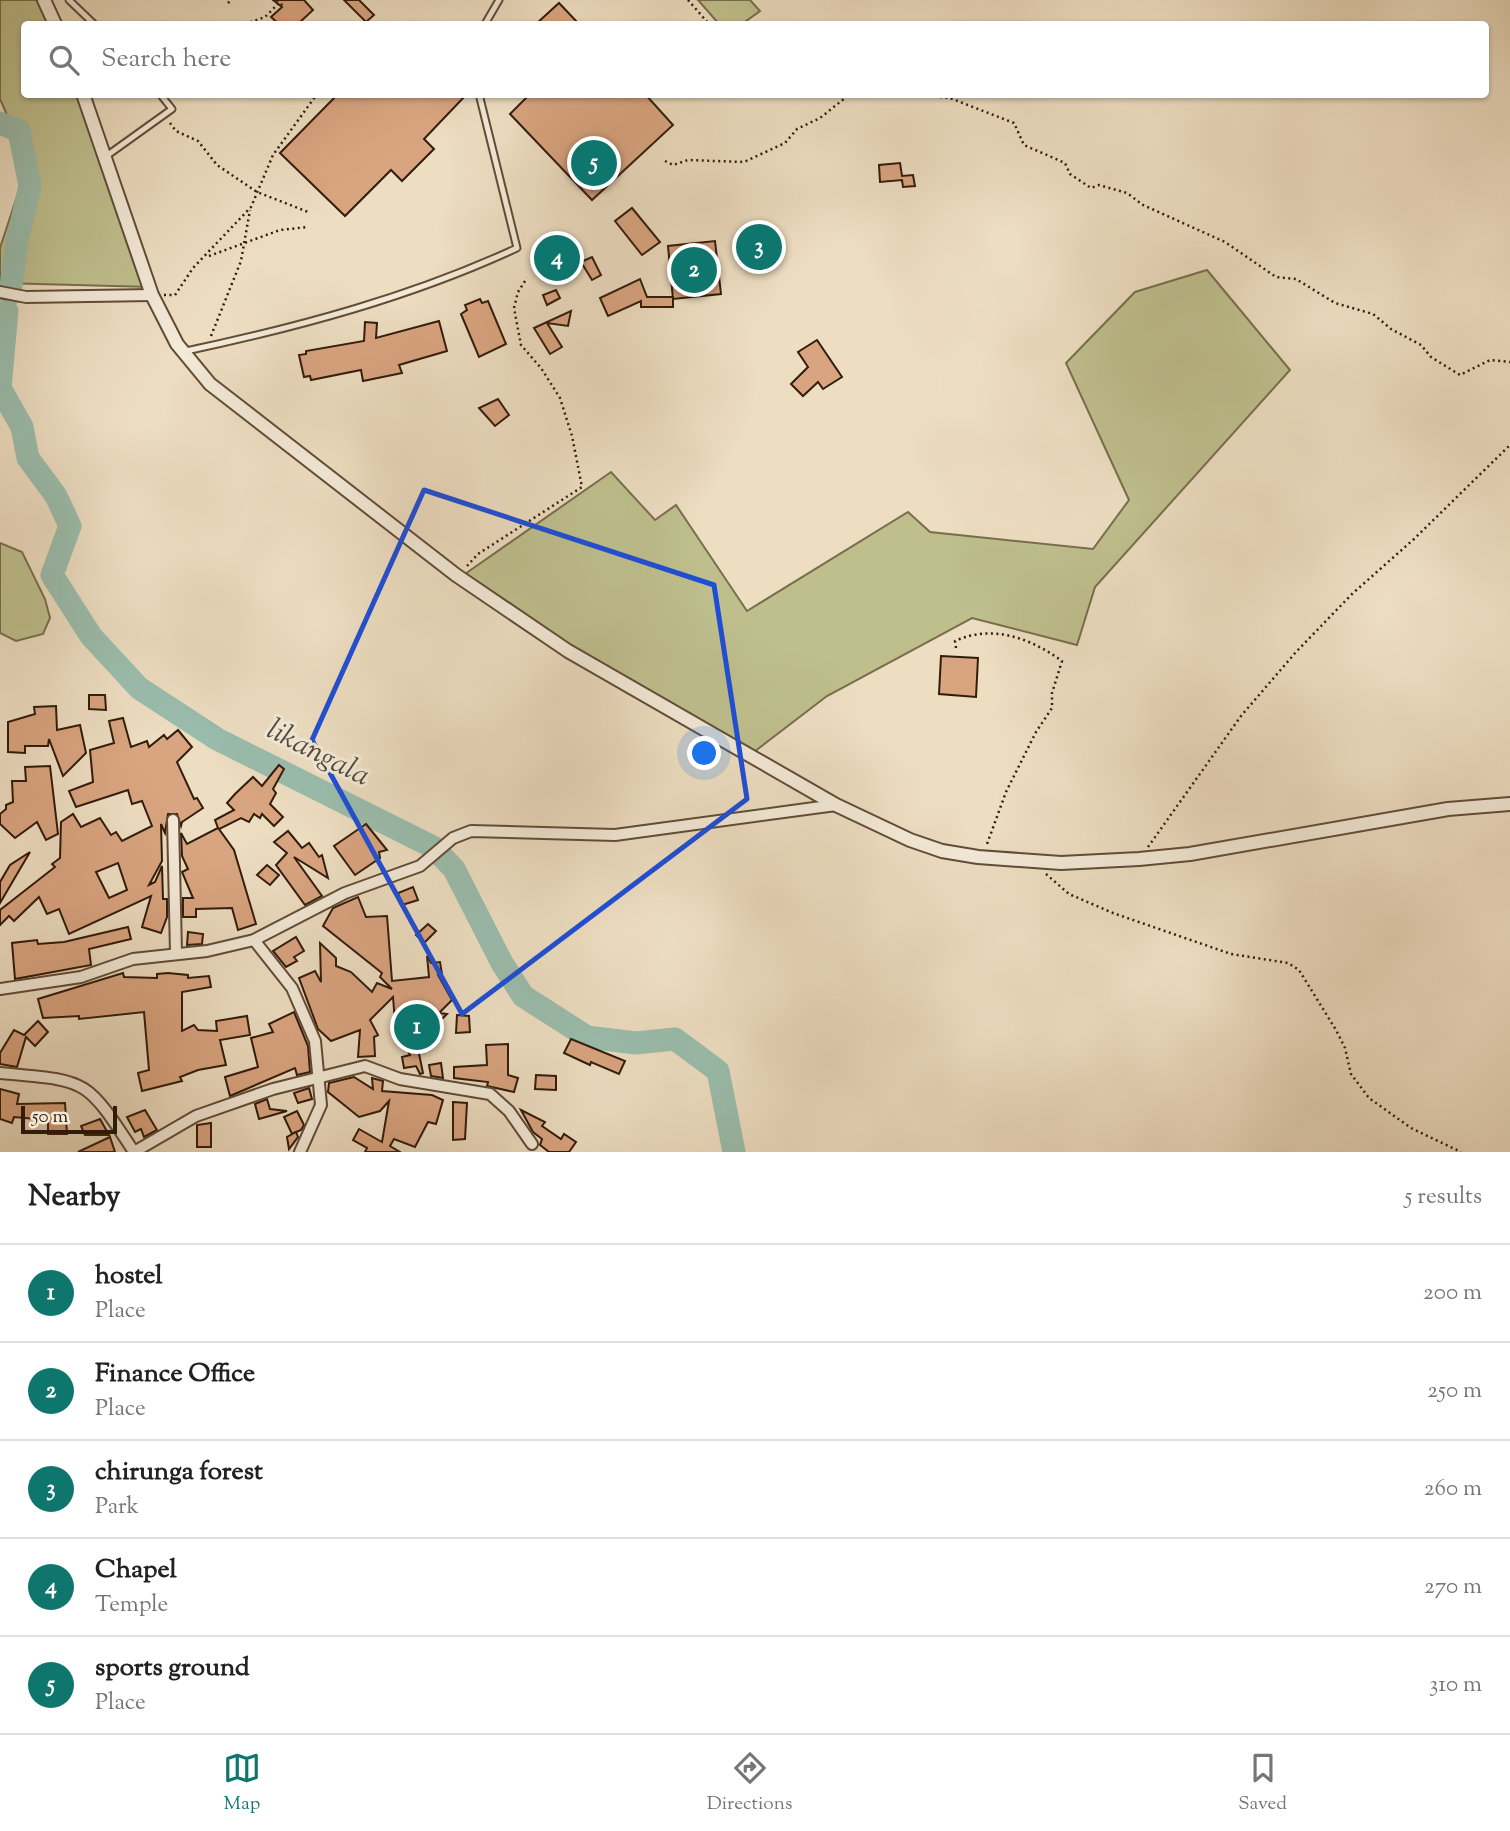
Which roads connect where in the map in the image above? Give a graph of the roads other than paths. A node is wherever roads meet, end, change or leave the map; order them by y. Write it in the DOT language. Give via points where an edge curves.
graph roads {
  1 [pos="44,0"];
  2 [pos="69,0"];
  3 [pos="499,0"];
  4 [pos="54,21"];
  5 [pos="91,21"];
  6 [pos="487,21"];
  7 [pos="84,98"];
  8 [pos="163,98"];
  9 [pos="480,98"];
  10 [pos="105,157"];
  11 [pos="0,292"];
  12 [pos="154,297"];
  13 [pos="183,352"];
  14 [pos="1510,804"];
  15 [pos="836,806"];
  16 [pos="173,820"];
  17 [pos="254,940"];
  18 [pos="176,953"];
  19 [pos="0,989"];
  20 [pos="0,1073"];
  21 [pos="318,1075"];
  22 [pos="532,1144"];
  23 [pos="134,1152"];
  24 [pos="300,1152"];
  1 -- 4 [label="street"];
  2 -- 5 [label="lane"];
  3 -- 6 [label="lane"];
  7 -- 10 [label="street"];
  8 -- 10 [label="lane" via="172,109"];
  9 -- 13 [label="lane" via="517,248 401,296"];
  10 -- 12 [label="street"];
  11 -- 12 [label="street" via="26,297"];
  12 -- 13 [label="street"];
  13 -- 15 [label="street" via="217,390 456,575 582,660"];
  14 -- 15 [label="street" via="1448,809 1190,854 1038,862 970,856 910,840"];
  15 -- 17 [label="street" via="615,835 471,831 453,838 410,871 345,893"];
  16 -- 18 [label="street"];
  17 -- 18 [label="street"];
  17 -- 21 [label="street" via="299,1001 315,1041"];
  18 -- 19 [label="street" via="133,959 80,977"];
  20 -- 23 [label="street" via="61,1079 89,1089"];
  21 -- 22 [label="street" via="365,1066 400,1079 489,1094 509,1111"];
  21 -- 23 [label="street" via="196,1116"];
  21 -- 24 [label="street" via="319,1113"];
}
